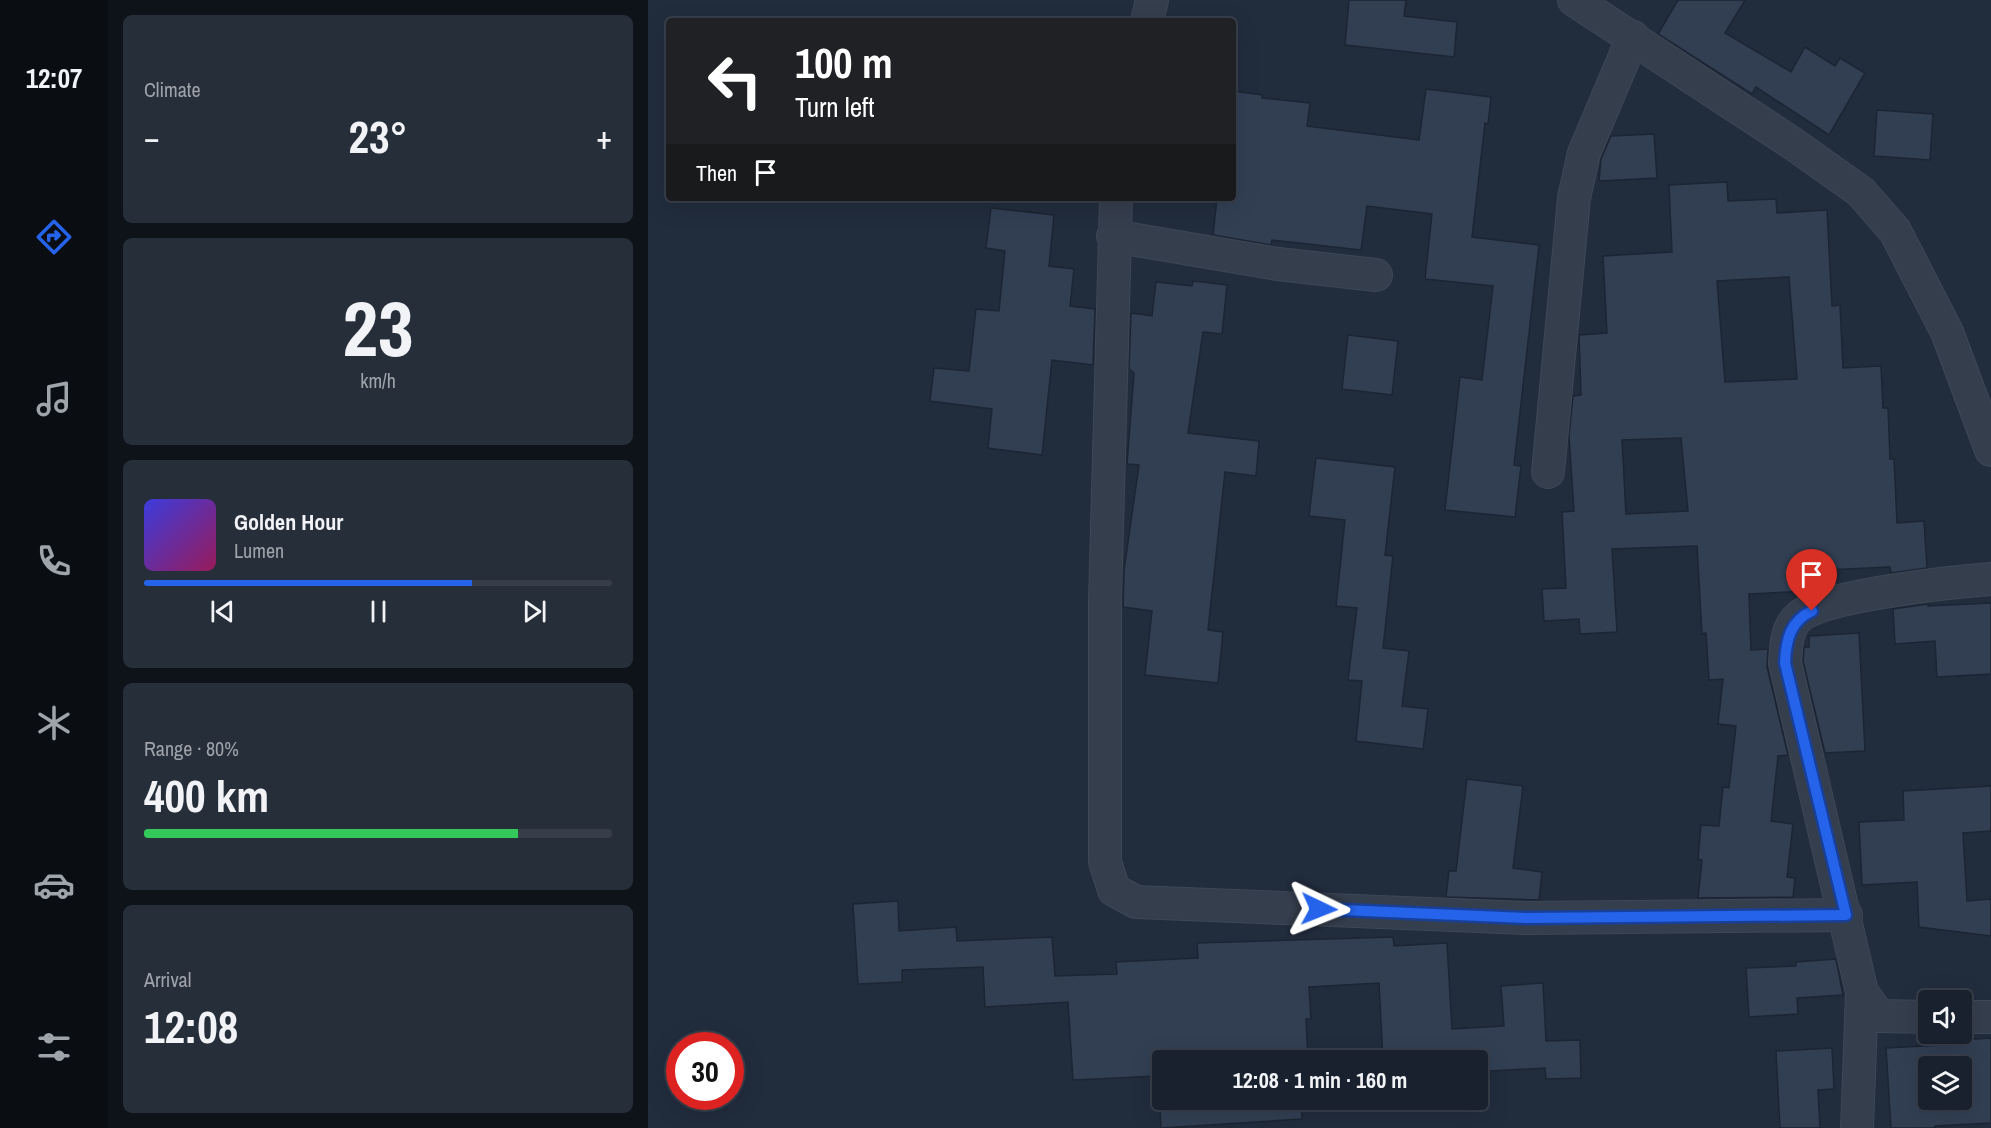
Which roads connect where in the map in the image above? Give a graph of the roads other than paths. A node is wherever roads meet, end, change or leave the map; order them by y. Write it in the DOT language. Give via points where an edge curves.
graph roads {
  1 [pos="1152,0"];
  2 [pos="1574,0"];
  3 [pos="1148,18"];
  4 [pos="1633,38"];
  5 [pos="1116,201"];
  6 [pos="1113,236"];
  7 [pos="1376,275"];
  8 [pos="1991,450"];
  9 [pos="1548,472"];
  10 [pos="1991,579"];
  11 [pos="1846,915"];
  12 [pos="1862,992"];
  13 [pos="1918,1017"];
  14 [pos="1972,1017"];
  15 [pos="1991,1017"];
  16 [pos="1857,1128"];
  1 -- 3 [label="street"];
  2 -- 4 [label="street"];
  4 -- 8 [label="street" via="1861,192 1895,231 1947,332"];
  4 -- 9 [label="street" via="1584,153 1574,198"];
  5 -- 6 [label="street"];
  6 -- 7 [label="street" via="1278,264"];
  6 -- 11 [label="street" via="1105,862 1114,890 1136,902 1526,918"];
  10 -- 11 [label="street" via="1946,583 1824,606 1800,616 1786,639 1785,663"];
  11 -- 12 [label="street"];
  12 -- 13 [label="street" via="1879,1016"];
  12 -- 16 [label="street"];
  14 -- 15 [label="street"];
}
